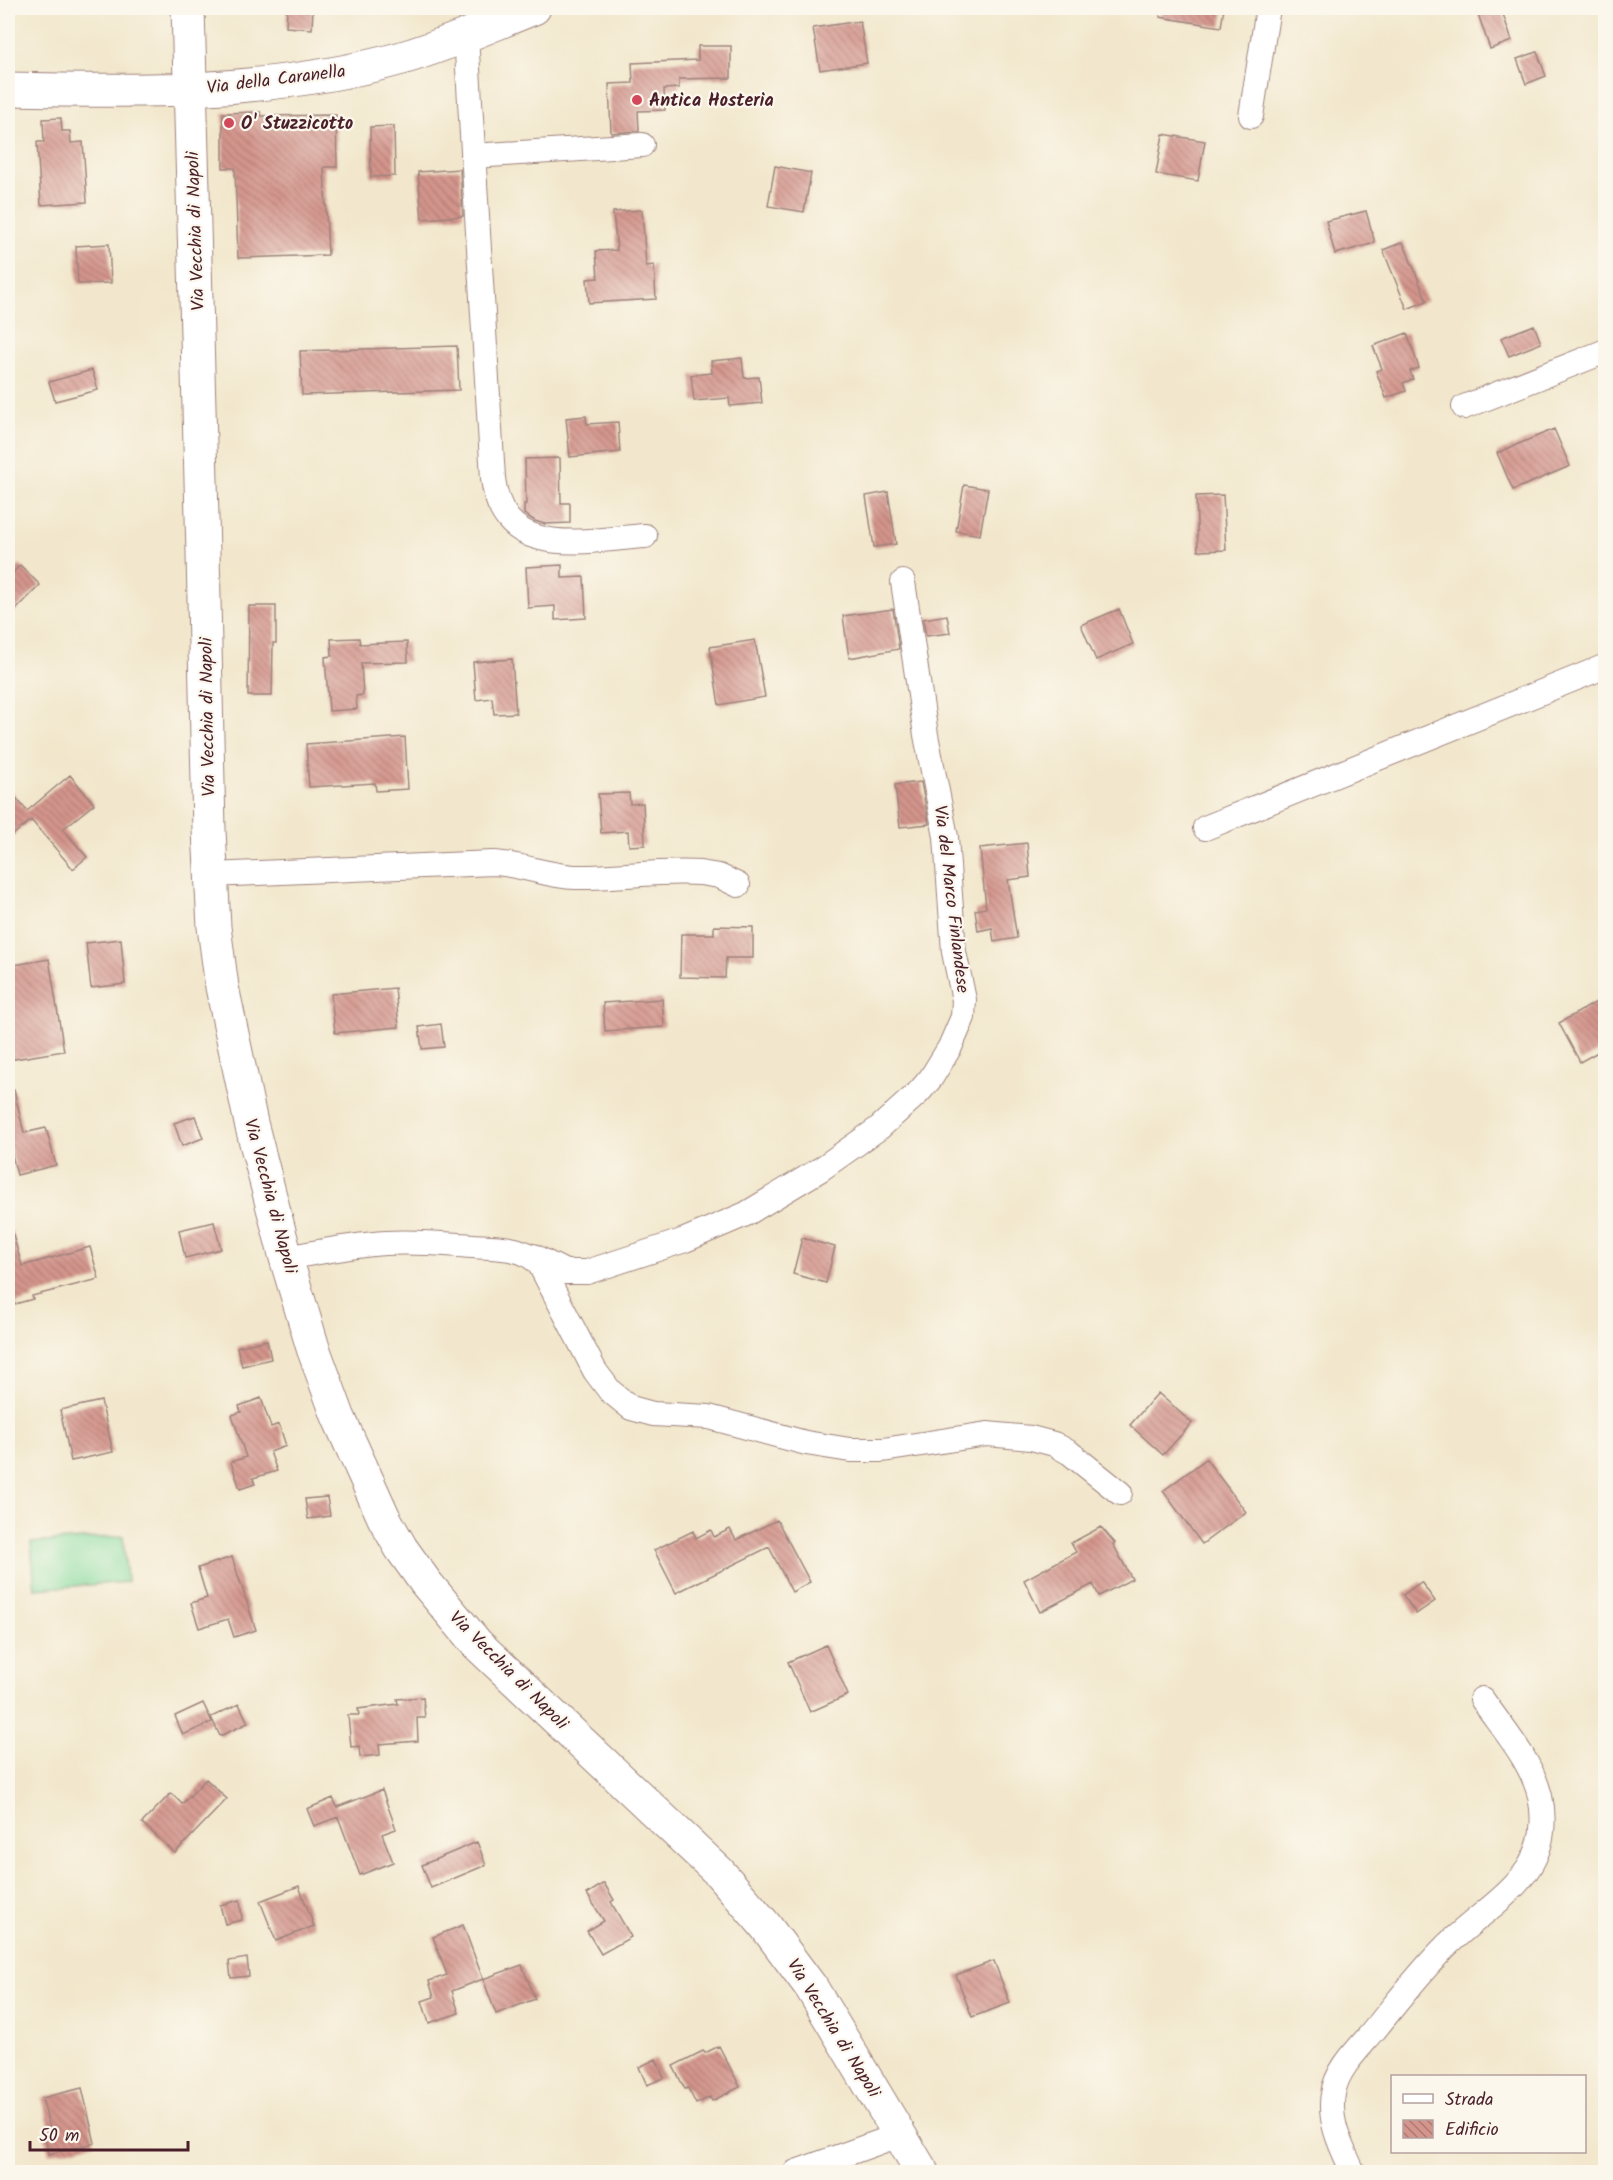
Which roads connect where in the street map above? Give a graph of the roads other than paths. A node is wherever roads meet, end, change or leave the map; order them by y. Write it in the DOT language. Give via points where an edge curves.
graph roads {
  1 [pos="188,8"];
  2 [pos="534,8"];
  3 [pos="1268,8"];
  4 [pos="466,36"];
  5 [pos="8,89"];
  6 [pos="191,90"];
  7 [pos="1251,116"];
  8 [pos="642,145"];
  9 [pos="473,156"];
  10 [pos="1605,351"];
  11 [pos="1464,407"];
  12 [pos="645,536"];
  13 [pos="903,582"];
  14 [pos="1605,666"];
  15 [pos="1205,828"];
  16 [pos="211,875"];
  17 [pos="738,885"];
  18 [pos="533,1256"];
  19 [pos="286,1258"];
  20 [pos="1120,1493"];
  21 [pos="1482,1699"];
  22 [pos="899,2135"];
  23 [pos="796,2172"];
  24 [pos="922,2172"];
  25 [pos="1353,2172"];
  1 -- 6 [label="street, Via Vecchia di Napoli"];
  2 -- 4 [label="street, Via della Caranella"];
  3 -- 7 [label="street"];
  4 -- 6 [label="street, Via della Caranella" via="354,69"];
  4 -- 9 [label="street"];
  5 -- 6 [label="street, Via della Caranella"];
  6 -- 16 [label="street, Via Vecchia di Napoli"];
  8 -- 9 [label="street"];
  9 -- 12 [label="street" via="493,478 500,508 519,530 541,540"];
  10 -- 11 [label="street"];
  13 -- 18 [label="street, Via del Marco Finlandese" via="946,837 954,952 964,1000 963,1017 950,1047 920,1092 879,1128 746,1214 685,1240 587,1272 565,1272"];
  14 -- 15 [label="street"];
  16 -- 17 [label="street" via="493,863 573,877 695,872 719,876"];
  16 -- 19 [label="street, Via Vecchia di Napoli" via="217,954 227,1013"];
  18 -- 19 [label="street, Via del Marco Finlandese" via="512,1249 400,1243 353,1246"];
  18 -- 20 [label="street" via="548,1276 595,1371 610,1391 631,1408 653,1414 717,1419 795,1441 850,1450 883,1450 987,1434 1031,1438 1070,1453"];
  19 -- 22 [label="street, Via Vecchia di Napoli" via="330,1396 384,1518 408,1558 472,1639 698,1852 752,1910 806,1979"];
  21 -- 25 [label="street" via="1536,1785 1541,1815 1537,1853 1521,1880 1435,1957 1343,2068 1334,2088 1332,2111 1336,2133"];
  22 -- 23 [label="street"];
  22 -- 24 [label="street, Via Vecchia di Napoli"];
}
